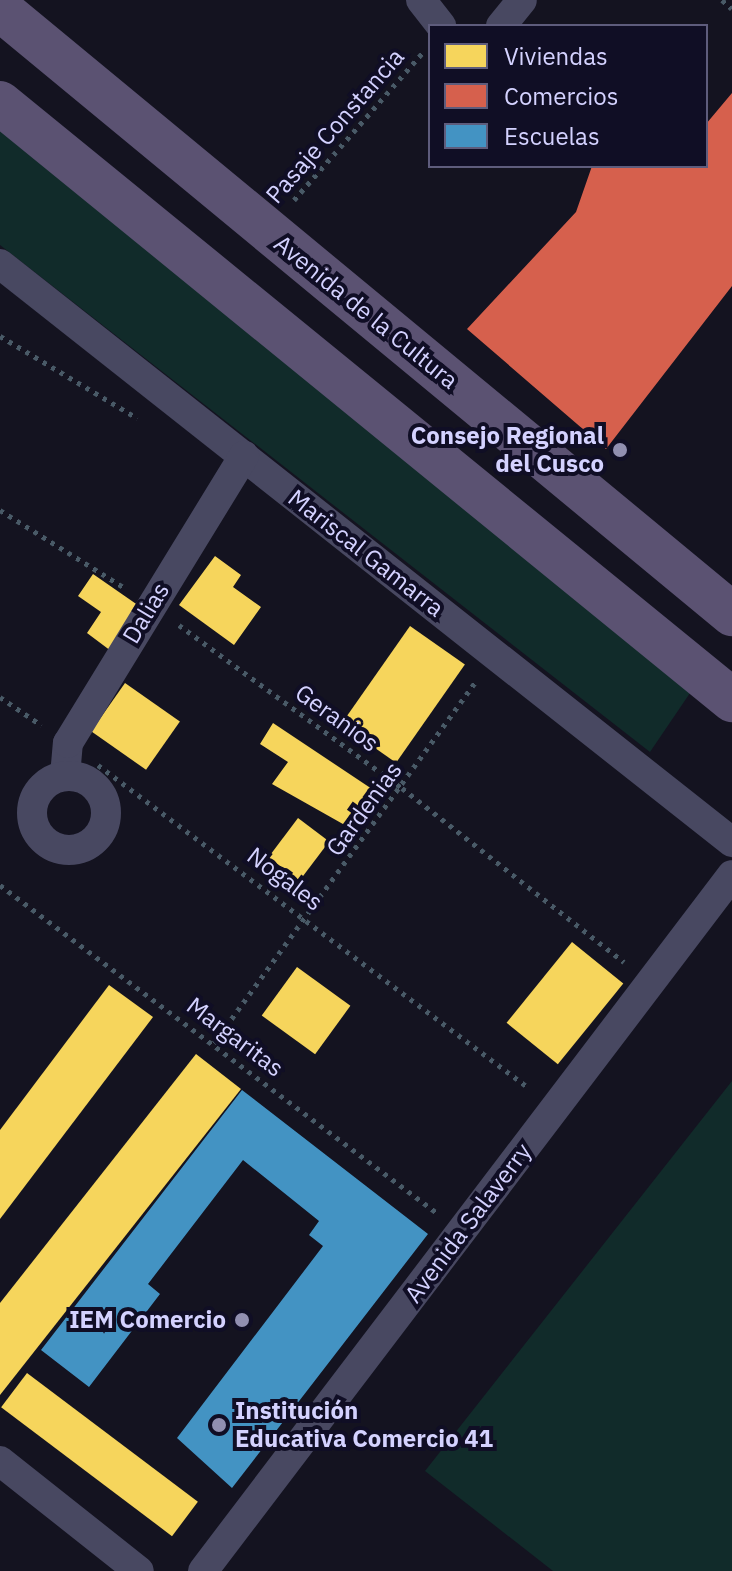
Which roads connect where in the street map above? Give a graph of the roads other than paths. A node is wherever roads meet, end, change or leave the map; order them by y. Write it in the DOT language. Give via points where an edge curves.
graph roads {
  1 [pos="421,0"];
  2 [pos="522,0"];
  3 [pos="0,9"];
  4 [pos="439,24"];
  5 [pos="503,24"];
  6 [pos="0,103"];
  7 [pos="0,264"];
  8 [pos="244,456"];
  9 [pos="732,614"];
  10 [pos="732,700"];
  11 [pos="65,776"];
  12 [pos="732,842"];
  13 [pos="732,875"];
  14 [pos="0,1461"];
  15 [pos="139,1571"];
  16 [pos="203,1571"];
  1 -- 4 [label="street"];
  2 -- 5 [label="street"];
  3 -- 9 [label="main road, Avenida de la Cultura"];
  6 -- 10 [label="main road"];
  7 -- 8 [label="street, Mariscal Gamarra"];
  8 -- 11 [label="street, Dalias" via="68,743"];
  8 -- 12 [label="street, Mariscal Gamarra"];
  13 -- 16 [label="street, Avenida Salaverry"];
  14 -- 15 [label="street"];
}
